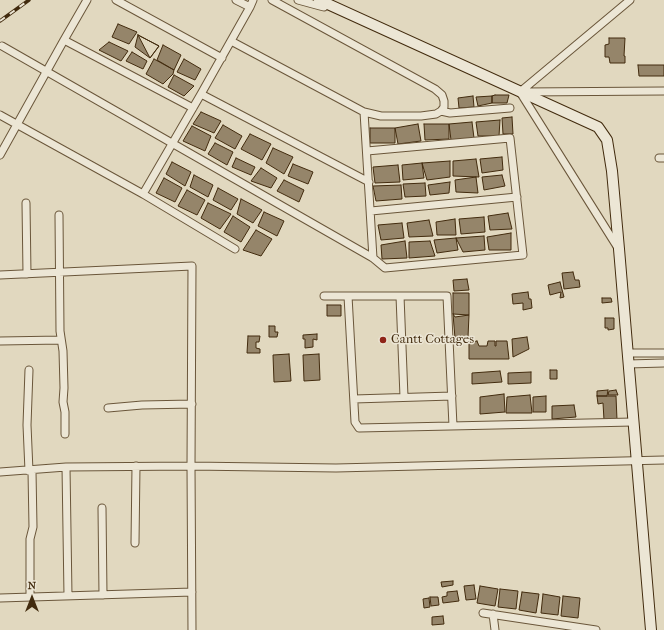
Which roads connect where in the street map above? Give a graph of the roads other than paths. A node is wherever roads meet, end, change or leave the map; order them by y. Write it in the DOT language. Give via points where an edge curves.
graph roads {
  1 [pos="87,0"];
  2 [pos="116,0"];
  3 [pos="236,0"];
  4 [pos="272,0"];
  5 [pos="298,0"];
  6 [pos="630,0"];
  7 [pos="323,2"];
  8 [pos="252,4"];
  9 [pos="64,40"];
  10 [pos="231,41"];
  11 [pos="2,46"];
  12 [pos="222,58"];
  13 [pos="47,71"];
  14 [pos="664,91"];
  15 [pos="520,92"];
  16 [pos="201,94"];
  17 [pos="193,108"];
  18 [pos="510,108"];
  19 [pos="364,112"];
  20 [pos="441,112"];
  21 [pos="0,115"];
  22 [pos="17,124"];
  23 [pos="173,143"];
  24 [pos="367,151"];
  25 [pos="0,155"];
  26 [pos="369,182"];
  27 [pos="143,194"];
  28 [pos="517,197"];
  29 [pos="26,203"];
  30 [pos="371,211"];
  31 [pos="59,215"];
  32 [pos="236,249"];
  33 [pos="619,249"];
  34 [pos="374,258"];
  35 [pos="58,272"];
  36 [pos="27,274"];
  37 [pos="0,275"];
  38 [pos="324,296"];
  39 [pos="348,296"];
  40 [pos="400,296"];
  41 [pos="61,340"];
  42 [pos="0,341"];
  43 [pos="628,353"];
  44 [pos="664,353"];
  45 [pos="664,363"];
  46 [pos="628,364"];
  47 [pos="29,370"];
  48 [pos="452,396"];
  49 [pos="404,397"];
  50 [pos="354,399"];
  51 [pos="192,404"];
  52 [pos="108,408"];
  53 [pos="633,422"];
  54 [pos="453,426"];
  55 [pos="65,434"];
  56 [pos="636,460"];
  57 [pos="664,460"];
  58 [pos="136,466"];
  59 [pos="191,466"];
  60 [pos="66,467"];
  61 [pos="31,470"];
  62 [pos="0,472"];
  63 [pos="102,508"];
  64 [pos="135,544"];
  65 [pos="192,592"];
  66 [pos="103,595"];
  67 [pos="68,596"];
  68 [pos="30,597"];
  69 [pos="0,598"];
  70 [pos="483,613"];
  71 [pos="493,614"];
  72 [pos="549,626"];
  73 [pos="192,630"];
  74 [pos="495,630"];
  75 [pos="596,630"];
  76 [pos="651,630"];
  1 -- 9 [label="street"];
  2 -- 12 [label="street"];
  3 -- 8 [label="street"];
  4 -- 20 [label="street" via="434,89 442,95 444,101"];
  5 -- 7 [label="street" via="324,7"];
  6 -- 15 [label="street"];
  7 -- 15 [label="main road"];
  8 -- 10 [label="street"];
  9 -- 13 [label="street"];
  9 -- 17 [label="street"];
  10 -- 12 [label="street"];
  10 -- 19 [label="street"];
  11 -- 13 [label="street"];
  12 -- 16 [label="street"];
  13 -- 22 [label="street"];
  13 -- 23 [label="street"];
  14 -- 15 [label="street"];
  15 -- 33 [label="street"];
  15 -- 33 [label="main road" via="598,127 607,140"];
  16 -- 17 [label="street"];
  16 -- 26 [label="street"];
  17 -- 23 [label="street"];
  18 -- 20 [label="street"];
  19 -- 20 [label="street" via="381,116 421,116"];
  19 -- 24 [label="street"];
  21 -- 22 [label="street"];
  22 -- 25 [label="street"];
  22 -- 27 [label="street"];
  23 -- 27 [label="street"];
  23 -- 34 [label="street"];
  24 -- 26 [label="street"];
  24 -- 28 [label="street" via="510,138"];
  26 -- 30 [label="street"];
  27 -- 32 [label="street"];
  28 -- 30 [label="street"];
  28 -- 34 [label="street" via="523,255 385,268"];
  29 -- 36 [label="street"];
  30 -- 34 [label="street"];
  31 -- 35 [label="street"];
  33 -- 43 [label="main road"];
  35 -- 36 [label="street"];
  35 -- 41 [label="street"];
  35 -- 51 [label="street" via="192,266"];
  36 -- 37 [label="street"];
  38 -- 39 [label="street"];
  39 -- 40 [label="street"];
  39 -- 50 [label="street"];
  40 -- 48 [label="street" via="447,296"];
  40 -- 49 [label="street"];
  41 -- 42 [label="street"];
  41 -- 55 [label="street"];
  43 -- 44 [label="street"];
  43 -- 46 [label="main road"];
  45 -- 46 [label="street"];
  46 -- 53 [label="main road"];
  47 -- 61 [label="street" via="27,425"];
  48 -- 49 [label="street"];
  48 -- 54 [label="street"];
  49 -- 50 [label="street"];
  50 -- 54 [label="street" via="355,422 359,428"];
  51 -- 52 [label="street"];
  51 -- 59 [label="street"];
  53 -- 54 [label="street"];
  53 -- 56 [label="main road"];
  56 -- 57 [label="street"];
  56 -- 59 [label="street" via="336,468"];
  56 -- 76 [label="main road"];
  58 -- 59 [label="street"];
  58 -- 60 [label="street"];
  58 -- 64 [label="street"];
  59 -- 65 [label="street"];
  60 -- 61 [label="street"];
  60 -- 67 [label="street"];
  61 -- 62 [label="street"];
  61 -- 68 [label="street" via="33,527 30,539"];
  63 -- 66 [label="street"];
  65 -- 66 [label="street"];
  65 -- 73 [label="street"];
  66 -- 67 [label="street"];
  67 -- 68 [label="street"];
  68 -- 69 [label="street"];
  70 -- 71 [label="street"];
  71 -- 72 [label="street"];
  71 -- 74 [label="street"];
  72 -- 75 [label="street"];
}
